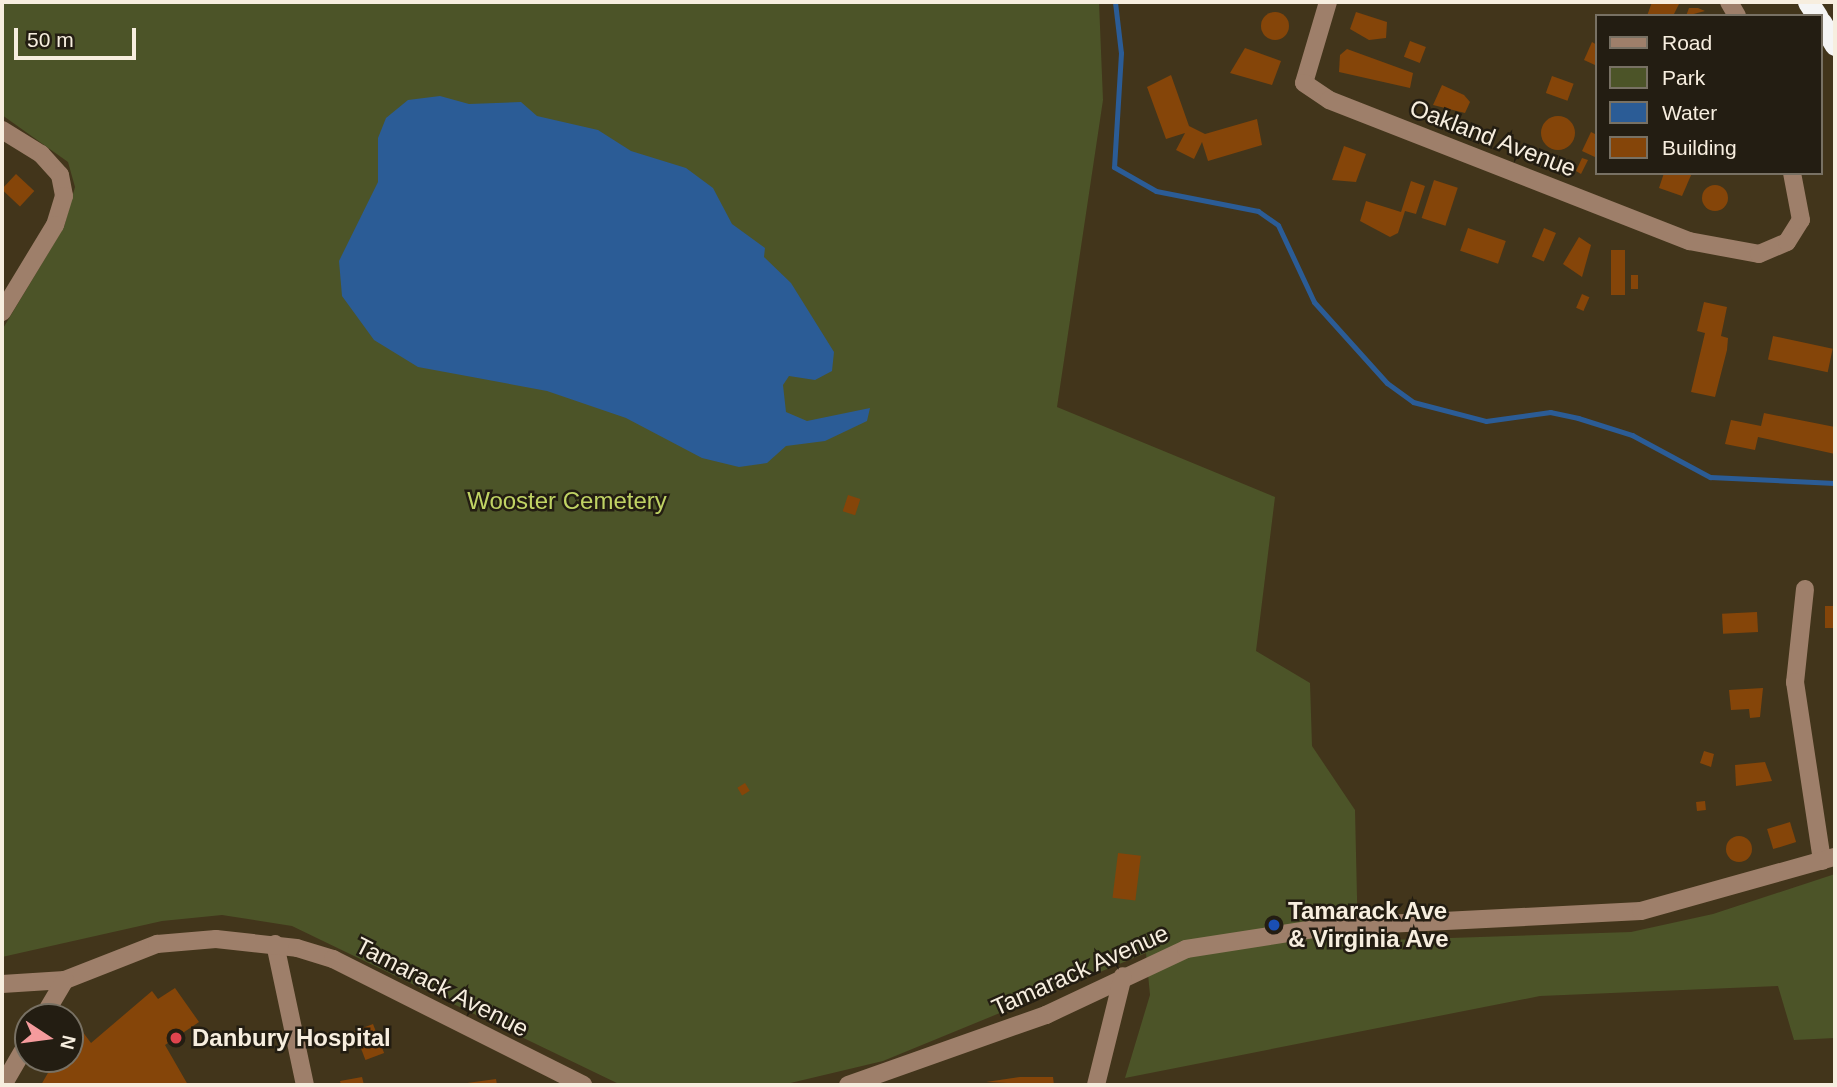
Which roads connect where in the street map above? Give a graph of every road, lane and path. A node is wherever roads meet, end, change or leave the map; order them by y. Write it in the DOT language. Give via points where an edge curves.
graph roads {
  1 [pos="1328,2"];
  2 [pos="1823,25"];
  3 [pos="1835,45"];
  4 [pos="2,130"];
  5 [pos="1792,175"];
  6 [pos="2,312"];
  7 [pos="1805,589"];
  8 [pos="1828,859"];
  9 [pos="275,944"];
  10 [pos="1123,976"];
  11 [pos="65,980"];
  12 [pos="2,984"];
  13 [pos="51,1003"];
  14 [pos="14,1066"];
  15 [pos="3,1085"];
  16 [pos="305,1085"];
  17 [pos="583,1085"];
  18 [pos="848,1085"];
  19 [pos="1096,1085"];
  1 -- 5 [label="street, Oakland Avenue" via="1304,83 1329,100 1689,241 1759,254 1787,242 1801,220"];
  2 -- 3 [label="highway"];
  4 -- 6 [label="street" via="41,154 60,175 64,196 55,225"];
  7 -- 8 [label="street" via="1795,682"];
  8 -- 10 [label="street, Tamarack Avenue" via="1641,911 1272,934 1186,949"];
  9 -- 11 [label="street, Tamarack Avenue" via="157,944"];
  9 -- 16 [label="street"];
  9 -- 17 [label="street, Tamarack Avenue" via="333,959"];
  10 -- 18 [label="street, Tamarack Avenue" via="1033,1020"];
  10 -- 19 [label="street"];
  11 -- 12 [label="street, Tamarack Avenue"];
  11 -- 13 [label="street"];
  14 -- 15 [label="street"];
}
